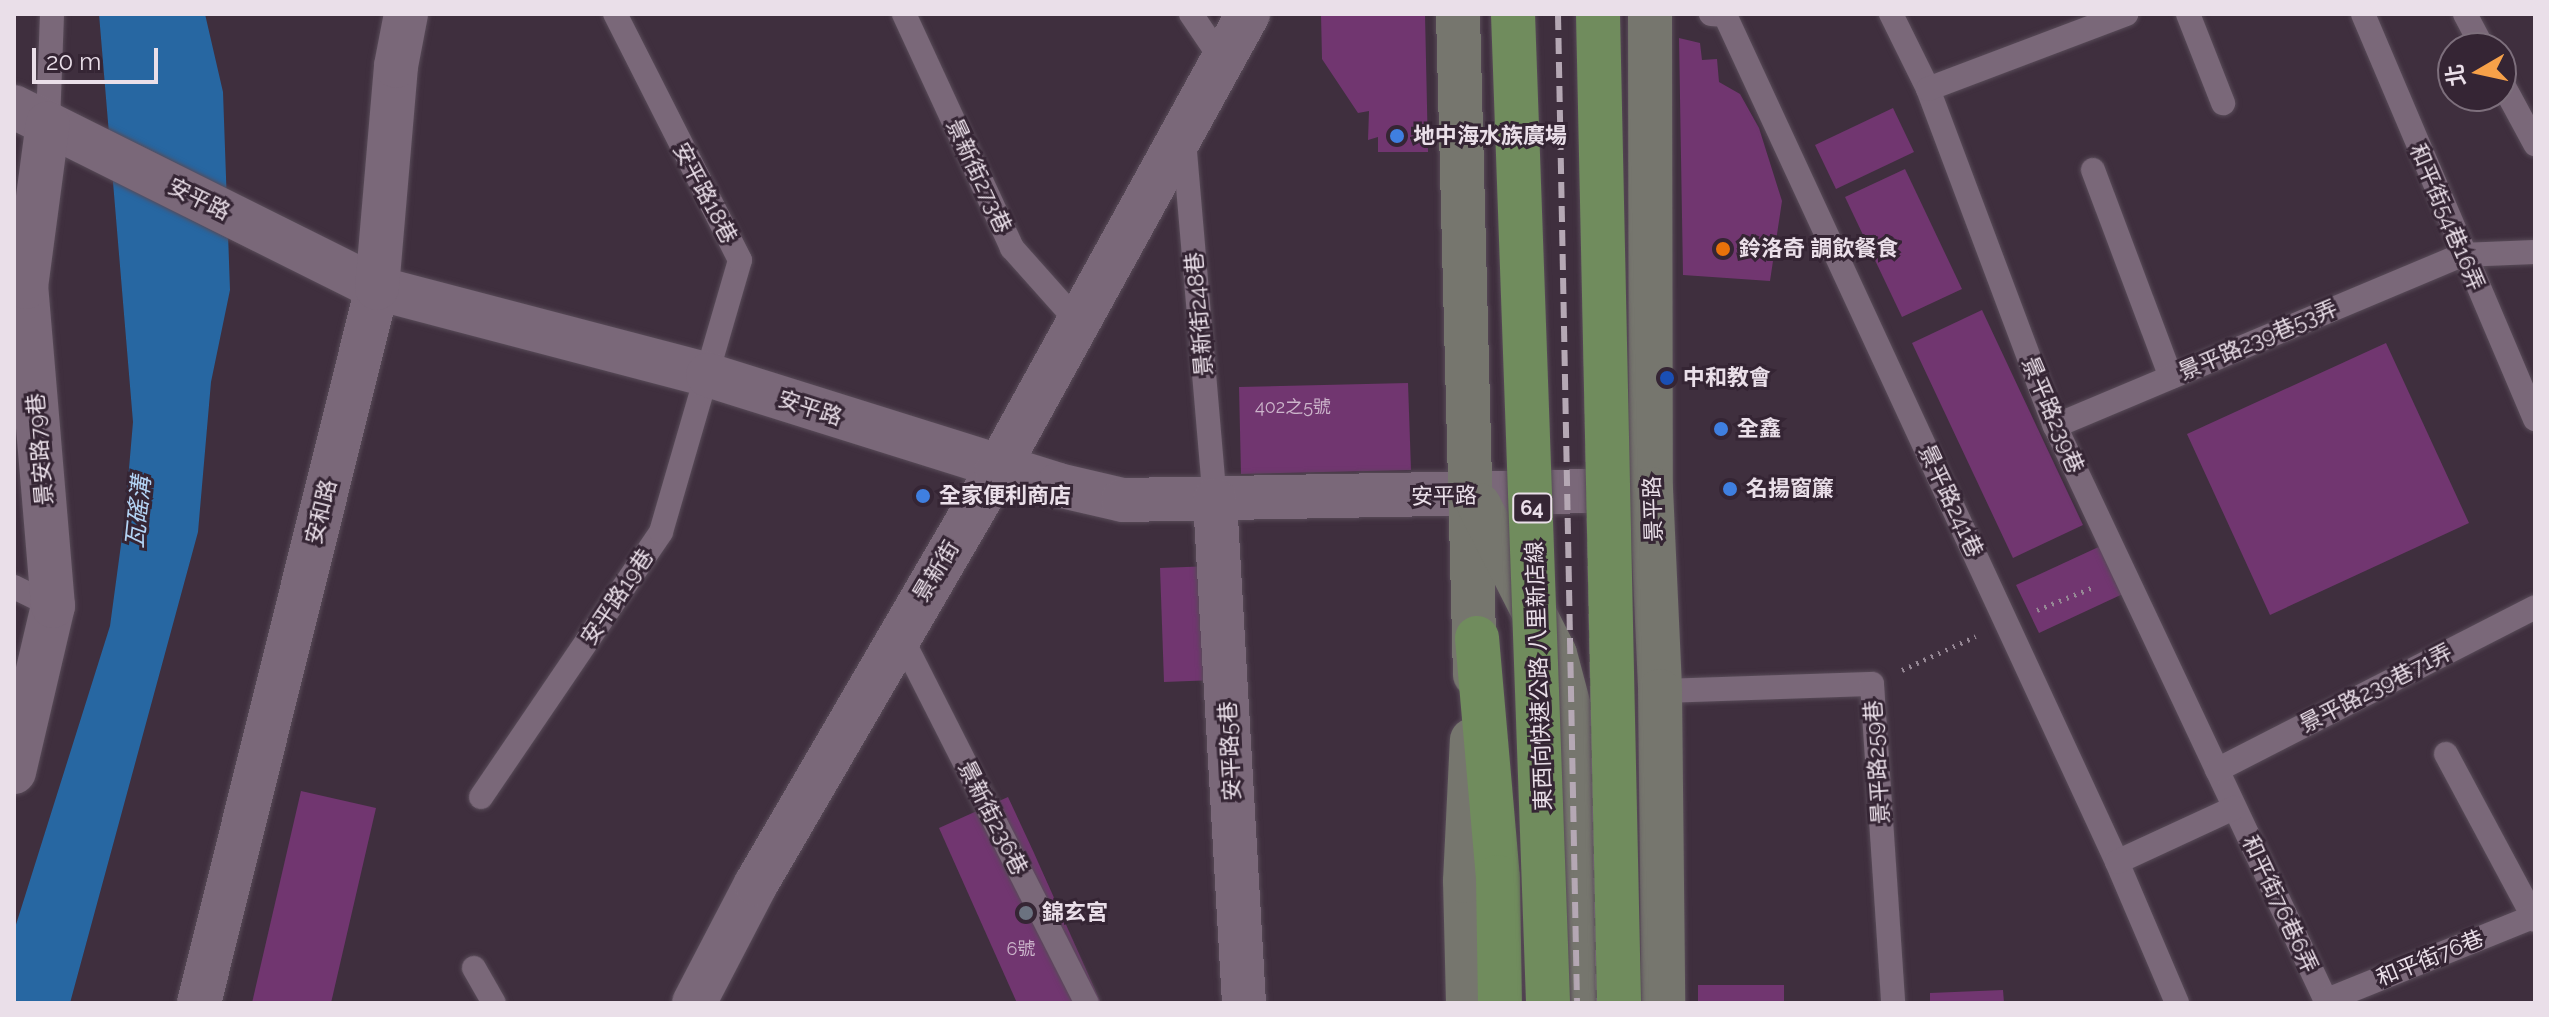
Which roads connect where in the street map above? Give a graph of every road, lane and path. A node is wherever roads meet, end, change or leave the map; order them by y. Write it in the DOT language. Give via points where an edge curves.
graph roads {
  1 [pos="52,14"];
  2 [pos="406,14"];
  3 [pos="615,14"];
  4 [pos="904,14"];
  5 [pos="1191,14"];
  6 [pos="1248,14"];
  7 [pos="1458,14"];
  8 [pos="1513,14"];
  9 [pos="1598,14"];
  10 [pos="1650,14"];
  11 [pos="1711,14"];
  12 [pos="1891,14"];
  13 [pos="2126,14"];
  14 [pos="2188,14"];
  15 [pos="2363,14"];
  16 [pos="2465,14"];
  17 [pos="2475,32"];
  18 [pos="1222,60"];
  19 [pos="1928,89"];
  20 [pos="2223,103"];
  21 [pos="2517,111"];
  22 [pos="31,115"];
  23 [pos="1183,128"];
  24 [pos="2535,144"];
  25 [pos="2093,170"];
  26 [pos="2535,252"];
  27 [pos="2461,255"];
  28 [pos="377,288"];
  29 [pos="1078,322"];
  30 [pos="708,375"];
  31 [pos="2171,377"];
  32 [pos="2535,419"];
  33 [pos="2055,426"];
  34 [pos="997,470"];
  35 [pos="1651,489"];
  36 [pos="1474,496"];
  37 [pos="1215,500"];
  38 [pos="2125,575"];
  39 [pos="14,587"];
  40 [pos="53,606"];
  41 [pos="2535,607"];
  42 [pos="2006,622"];
  43 [pos="899,633"];
  44 [pos="1477,638"];
  45 [pos="1872,684"];
  46 [pos="1660,691"];
  47 [pos="2446,754"];
  48 [pos="2217,770"];
  49 [pos="14,772"];
  50 [pos="481,797"];
  51 [pos="2234,808"];
  52 [pos="2117,862"];
  53 [pos="2535,917"];
  54 [pos="474,968"];
  55 [pos="703,1000"];
  56 [pos="2326,1002"];
  57 [pos="199,1003"];
  58 [pos="494,1003"];
  59 [pos="1087,1003"];
  60 [pos="1244,1003"];
  61 [pos="1468,1003"];
  62 [pos="1500,1003"];
  63 [pos="1548,1003"];
  64 [pos="1585,1003"];
  65 [pos="1619,1003"];
  66 [pos="1663,1003"];
  67 [pos="1893,1003"];
  68 [pos="2177,1003"];
  1 -- 22 [label="lane"];
  2 -- 28 [label="street, 安和路" via="396,66"];
  3 -- 30 [label="lane, 安平路18巷" via="740,260"];
  4 -- 29 [label="lane, 景新街273巷" via="1012,248"];
  5 -- 18 [label="lane"];
  6 -- 18 [label="street, 景新街"];
  7 -- 36 [label="main road"];
  8 -- 63 [label="highway, 東西向快速公路 八里新店線 / 64, bridge"];
  9 -- 65 [label="highway, bridge"];
  10 -- 35 [label="main road, 景平路"];
  11 -- 42 [label="lane, 景平路241巷" via="1725,15"];
  12 -- 19 [label="lane, 景平路239巷"];
  13 -- 19 [label="lane"];
  14 -- 20 [label="lane"];
  15 -- 27 [label="lane, 和平街54巷16弄"];
  16 -- 17 [label="lane"];
  18 -- 23 [label="street, 景新街"];
  19 -- 33 [label="lane, 景平路239巷"];
  21 -- 24 [label="lane"];
  22 -- 28 [label="street, 安平路"];
  22 -- 40 [label="street, 景安路79巷" via="26,287"];
  23 -- 29 [label="street, 景新街"];
  23 -- 37 [label="lane, 景新街248巷"];
  25 -- 31 [label="lane"];
  26 -- 27 [label="lane"];
  27 -- 31 [label="lane, 景平路239巷53弄"];
  27 -- 32 [label="lane, 和平街54巷16弄"];
  28 -- 30 [label="street, 安平路"];
  28 -- 57 [label="street, 安和路"];
  29 -- 34 [label="street, 景新街"];
  30 -- 34 [label="street, 安平路"];
  30 -- 50 [label="lane, 安平路19巷" via="661,532"];
  31 -- 33 [label="lane, 景平路239巷53弄"];
  33 -- 38 [label="lane, 景平路239巷"];
  34 -- 37 [label="street, 安平路" via="1123,500"];
  34 -- 43 [label="street, 景新街"];
  35 -- 36 [label="street, 安平路"];
  35 -- 46 [label="main road, 景平路"];
  36 -- 37 [label="street, 安平路"];
  36 -- 44 [label="main road"];
  36 -- 64 [label="main road" via="1555,654 1583,759"];
  37 -- 60 [label="street, 安平路5巷"];
  38 -- 42 [label="path"];
  38 -- 48 [label="lane, 景平路239巷"];
  39 -- 40 [label="lane"];
  40 -- 49 [label="street, 景安路79巷"];
  41 -- 48 [label="lane, 景平路239巷71弄"];
  42 -- 45 [label="path"];
  42 -- 52 [label="lane, 景平路241巷"];
  43 -- 55 [label="street, 景新街"];
  43 -- 59 [label="lane, 景新街236巷"];
  44 -- 61 [label="main road" via="1465,881"];
  44 -- 62 [label="highway" via="1498,877"];
  45 -- 46 [label="lane, 景平路259巷"];
  45 -- 67 [label="lane, 景平路259巷"];
  46 -- 66 [label="main road, 景平路"];
  47 -- 53 [label="lane"];
  48 -- 51 [label="lane, 景平路239巷"];
  51 -- 52 [label="lane"];
  51 -- 56 [label="lane, 和平街76巷6弄"];
  52 -- 68 [label="lane, 景平路241巷"];
  53 -- 56 [label="lane, 和平街76巷"];
  54 -- 58 [label="lane"];
}
